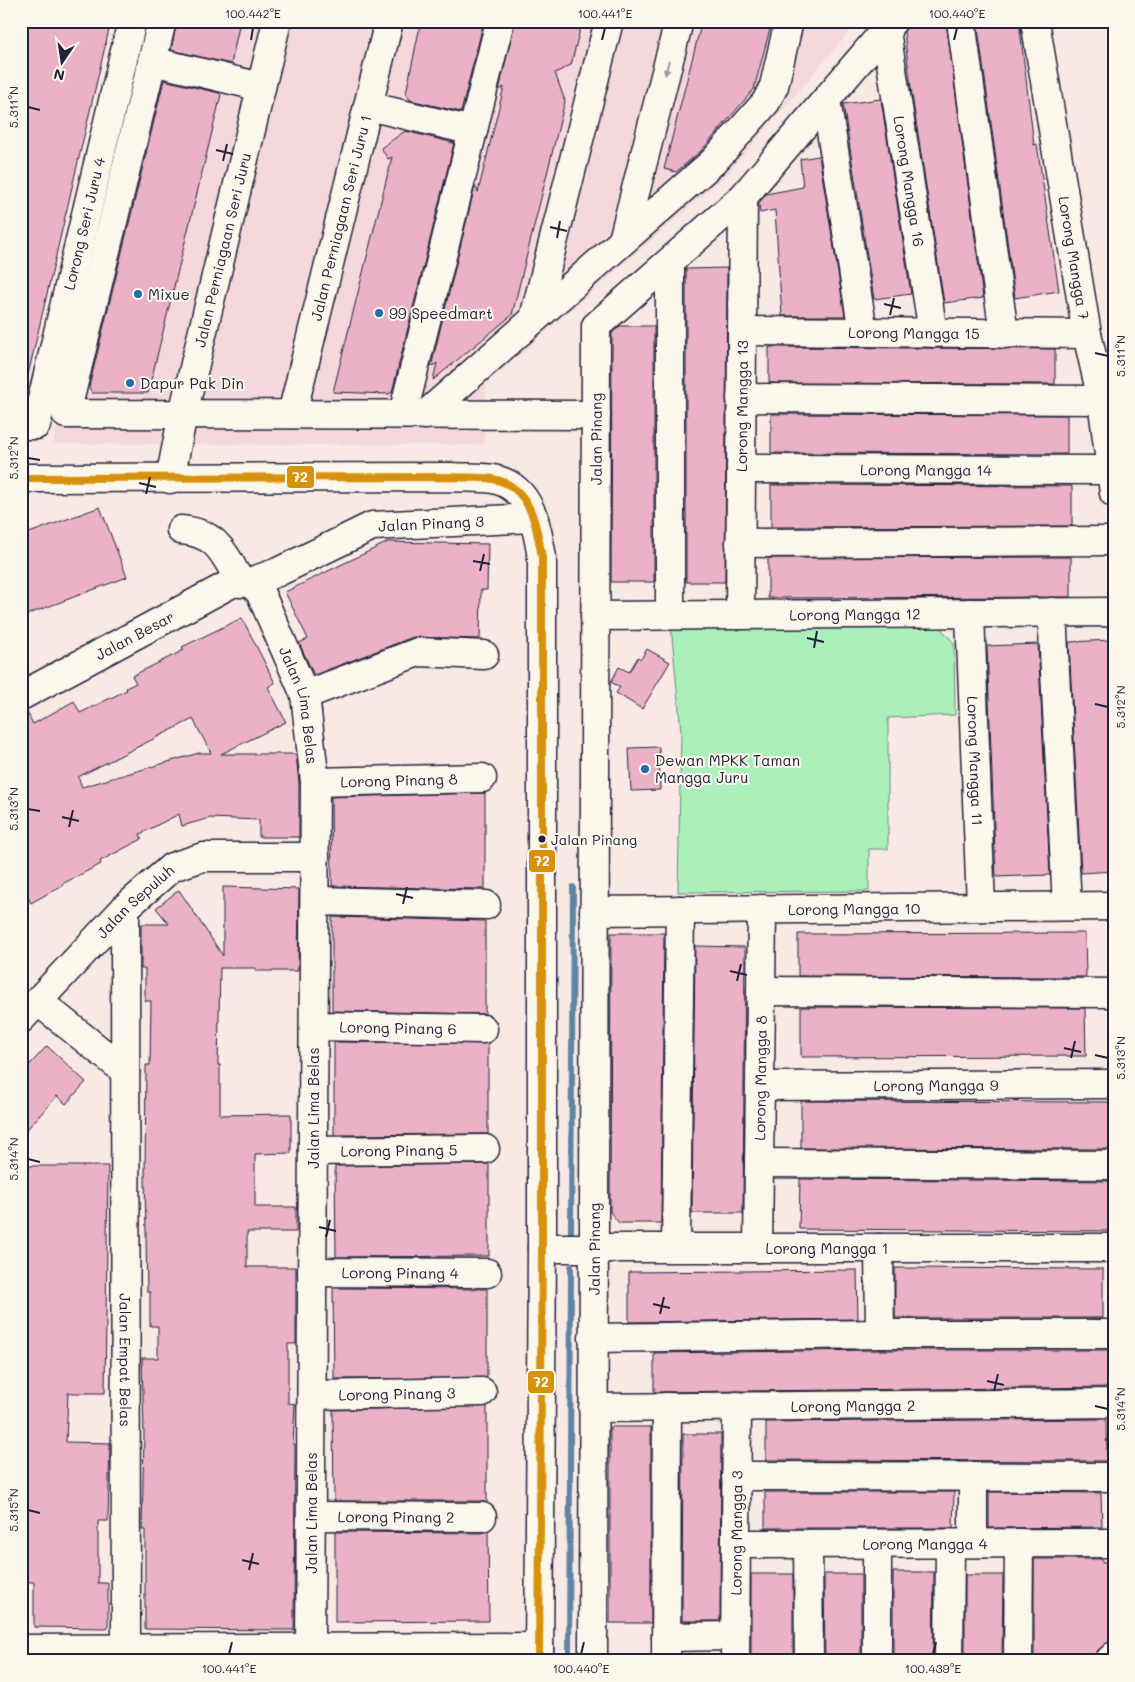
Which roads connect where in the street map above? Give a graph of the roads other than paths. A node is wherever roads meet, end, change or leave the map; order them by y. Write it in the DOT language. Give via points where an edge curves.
graph roads {
  1 [pos="132,21"];
  2 [pos="162,21"];
  3 [pos="277,21"];
  4 [pos="389,21"];
  5 [pos="500,21"];
  6 [pos="609,21"];
  7 [pos="679,21"];
  8 [pos="789,21"];
  9 [pos="961,21"];
  10 [pos="1035,21"];
  11 [pos="890,26"];
  12 [pos="152,61"];
  13 [pos="261,87"];
  14 [pos="826,100"];
  15 [pos="368,106"];
  16 [pos="473,131"];
  17 [pos="743,197"];
  18 [pos="623,240"];
  19 [pos="670,262"];
  20 [pos="534,318"];
  21 [pos="742,331"];
  22 [pos="863,332"];
  23 [pos="933,333"];
  24 [pos="1004,334"];
  25 [pos="1087,334"];
  26 [pos="478,366"];
  27 [pos="741,398"];
  28 [pos="1102,400"];
  29 [pos="182,414"];
  30 [pos="292,414"];
  31 [pos="414,415"];
  32 [pos="486,415"];
  33 [pos="596,415"];
  34 [pos="28,425"];
  35 [pos="741,469"];
  36 [pos="21,478"];
  37 [pos="170,479"];
  38 [pos="1112,481"];
  39 [pos="534,518"];
  40 [pos="181,530"];
  41 [pos="1114,541"];
  42 [pos="740,543"];
  43 [pos="246,583"];
  44 [pos="1052,612"];
  45 [pos="1114,612"];
  46 [pos="970,613"];
  47 [pos="670,615"];
  48 [pos="740,615"];
  49 [pos="595,616"];
  50 [pos="484,656"];
  51 [pos="305,695"];
  52 [pos="21,696"];
  53 [pos="482,778"];
  54 [pos="316,782"];
  55 [pos="315,857"];
  56 [pos="314,901"];
  57 [pos="486,905"];
  58 [pos="1067,906"];
  59 [pos="1114,906"];
  60 [pos="981,907"];
  61 [pos="125,908"];
  62 [pos="762,909"];
  63 [pos="680,910"];
  64 [pos="594,911"];
  65 [pos="761,991"];
  66 [pos="1114,993"];
  67 [pos="30,1010"];
  68 [pos="314,1026"];
  69 [pos="483,1030"];
  70 [pos="125,1071"];
  71 [pos="1114,1084"];
  72 [pos="760,1086"];
  73 [pos="485,1149"];
  74 [pos="313,1151"];
  75 [pos="759,1163"];
  76 [pos="1114,1165"];
  77 [pos="676,1246"];
  78 [pos="542,1248"];
  79 [pos="594,1248"];
  80 [pos="758,1248"];
  81 [pos="879,1248"];
  82 [pos="1114,1248"];
  83 [pos="312,1272"];
  84 [pos="487,1273"];
  85 [pos="880,1334"];
  86 [pos="1114,1334"];
  87 [pos="593,1338"];
  88 [pos="482,1392"];
  89 [pos="312,1395"];
  90 [pos="1114,1403"];
  91 [pos="737,1406"];
  92 [pos="667,1407"];
  93 [pos="593,1408"];
  94 [pos="736,1476"];
  95 [pos="973,1476"];
  96 [pos="1114,1476"];
  97 [pos="311,1516"];
  98 [pos="482,1517"];
  99 [pos="1114,1543"];
  100 [pos="736,1544"];
  101 [pos="808,1544"];
  102 [pos="877,1544"];
  103 [pos="962,1544"];
  104 [pos="1019,1544"];
  105 [pos="735,1648"];
  106 [pos="21,1649"];
  107 [pos="126,1649"];
  108 [pos="666,1649"];
  109 [pos="300,1652"];
  110 [pos="504,1654"];
  111 [pos="539,1654"];
  112 [pos="1114,1656"];
  113 [pos="592,1661"];
  114 [pos="808,1661"];
  115 [pos="877,1661"];
  116 [pos="949,1661"];
  117 [pos="1018,1661"];
  118 [pos="1109,1661"];
  1 -- 34 [label="street, Lorong Seri Juru 4"];
  2 -- 12 [label="street"];
  3 -- 13 [label="street, Jalan Perniagaan Seri Juru"];
  4 -- 15 [label="street, Jalan Perniagaan Seri Juru 1"];
  5 -- 16 [label="street"];
  6 -- 20 [label="street"];
  7 -- 18 [label="street, one-way"];
  8 -- 18 [label="street" via="774,86 766,102 714,161"];
  9 -- 24 [label="street"];
  10 -- 25 [label="street, Lorong Mangga 7"];
  11 -- 14 [label="street"];
  11 -- 23 [label="street, Lorong Mangga 16"];
  12 -- 13 [label="street"];
  12 -- 29 [label="street" via="66,414"];
  13 -- 29 [label="street, Jalan Perniagaan Seri Juru"];
  14 -- 17 [label="street"];
  14 -- 22 [label="street"];
  15 -- 16 [label="street"];
  15 -- 30 [label="street, Jalan Perniagaan Seri Juru 1"];
  16 -- 31 [label="street"];
  17 -- 19 [label="street"];
  17 -- 21 [label="street, Lorong Mangga 13"];
  18 -- 20 [label="street"];
  19 -- 33 [label="street, Jalan Pinang" via="596,326"];
  19 -- 47 [label="street"];
  20 -- 26 [label="street"];
  21 -- 22 [label="street, Lorong Mangga 15"];
  21 -- 27 [label="street, Lorong Mangga 13"];
  22 -- 23 [label="street, Lorong Mangga 15"];
  23 -- 24 [label="street, Lorong Mangga 15"];
  24 -- 25 [label="street, Lorong Mangga 15"];
  25 -- 28 [label="street, Lorong Mangga 7"];
  26 -- 31 [label="street"];
  26 -- 32 [label="street" via="474,385 477,402"];
  27 -- 28 [label="street"];
  27 -- 35 [label="street, Lorong Mangga 13"];
  28 -- 38 [label="street, Lorong Mangga 7"];
  29 -- 30 [label="street"];
  29 -- 37 [label="street, Jalan Perniagaan Seri Juru"];
  30 -- 31 [label="street"];
  31 -- 32 [label="street"];
  32 -- 33 [label="street"];
  33 -- 49 [label="street, Jalan Pinang"];
  35 -- 38 [label="street, Lorong Mangga 14"];
  35 -- 42 [label="street, Lorong Mangga 13"];
  36 -- 37 [label="street"];
  37 -- 39 [label="street" via="494,479 521,494"];
  39 -- 43 [label="street, Jalan Pinang 3" via="372,526 278,572"];
  39 -- 78 [label="street" via="542,558"];
  40 -- 43 [label="street, Jalan Lima Belas" via="193,531 220,546"];
  41 -- 42 [label="street"];
  42 -- 48 [label="street, Lorong Mangga 13"];
  43 -- 51 [label="street, Jalan Lima Belas" via="260,592"];
  43 -- 52 [label="street, Jalan Besar" via="232,583"];
  44 -- 45 [label="street, Lorong Mangga 12"];
  44 -- 46 [label="street, Lorong Mangga 12"];
  44 -- 58 [label="street"];
  46 -- 48 [label="street, Lorong Mangga 12"];
  46 -- 60 [label="street, Lorong Mangga 11"];
  47 -- 48 [label="street, Lorong Mangga 12"];
  47 -- 49 [label="street, Lorong Mangga 12"];
  49 -- 64 [label="street, Jalan Pinang"];
  50 -- 51 [label="street" via="418,652"];
  51 -- 54 [label="street, Jalan Lima Belas"];
  53 -- 54 [label="street, Lorong Pinang 8"];
  54 -- 55 [label="street, Jalan Lima Belas"];
  55 -- 56 [label="street, Jalan Lima Belas"];
  55 -- 61 [label="street, Jalan Sepuluh" via="203,857 172,867"];
  56 -- 57 [label="street"];
  56 -- 68 [label="street, Jalan Lima Belas"];
  58 -- 59 [label="street, Lorong Mangga 10"];
  58 -- 60 [label="street, Lorong Mangga 10"];
  60 -- 62 [label="street, Lorong Mangga 10"];
  61 -- 67 [label="street, Jalan Sepuluh"];
  61 -- 70 [label="street, Jalan Empat Belas"];
  62 -- 63 [label="street, Lorong Mangga 10"];
  62 -- 65 [label="street, Lorong Mangga 8"];
  63 -- 64 [label="street, Lorong Mangga 10"];
  63 -- 77 [label="street"];
  64 -- 79 [label="street, Jalan Pinang"];
  65 -- 66 [label="street"];
  65 -- 72 [label="street, Lorong Mangga 8"];
  67 -- 70 [label="street"];
  68 -- 69 [label="street, Lorong Pinang 6"];
  68 -- 74 [label="street, Jalan Lima Belas"];
  70 -- 107 [label="street, Jalan Empat Belas"];
  71 -- 72 [label="street, Lorong Mangga 9"];
  72 -- 75 [label="street, Lorong Mangga 8"];
  73 -- 74 [label="street, Lorong Pinang 5"];
  74 -- 83 [label="street, Jalan Lima Belas"];
  75 -- 76 [label="street"];
  75 -- 80 [label="street, Lorong Mangga 8"];
  77 -- 79 [label="street, Lorong Mangga 1"];
  77 -- 80 [label="street, Lorong Mangga 1"];
  78 -- 79 [label="street, Lorong Mangga 1"];
  78 -- 111 [label="street"];
  79 -- 87 [label="street, Jalan Pinang"];
  80 -- 81 [label="street, Lorong Mangga 1"];
  81 -- 82 [label="street, Lorong Mangga 1"];
  81 -- 85 [label="street"];
  83 -- 84 [label="street, Lorong Pinang 4"];
  83 -- 89 [label="street, Jalan Lima Belas"];
  85 -- 86 [label="street"];
  85 -- 87 [label="street"];
  87 -- 93 [label="street, Jalan Pinang"];
  88 -- 89 [label="street, Lorong Pinang 3"];
  89 -- 97 [label="street, Jalan Lima Belas"];
  90 -- 91 [label="street, Lorong Mangga 2"];
  91 -- 92 [label="street, Lorong Mangga 2"];
  91 -- 94 [label="street, Lorong Mangga 3"];
  92 -- 93 [label="street, Lorong Mangga 2"];
  92 -- 108 [label="street"];
  93 -- 113 [label="street, Jalan Pinang"];
  94 -- 95 [label="street"];
  94 -- 100 [label="street, Lorong Mangga 3"];
  95 -- 96 [label="street"];
  95 -- 103 [label="street"];
  97 -- 98 [label="street, Lorong Pinang 2"];
  97 -- 109 [label="street, Jalan Lima Belas"];
  99 -- 104 [label="street, Lorong Mangga 4"];
  100 -- 101 [label="street, Lorong Mangga 4"];
  100 -- 105 [label="street, Lorong Mangga 3"];
  101 -- 102 [label="street, Lorong Mangga 4"];
  101 -- 114 [label="street"];
  102 -- 103 [label="street, Lorong Mangga 4"];
  102 -- 115 [label="street"];
  103 -- 104 [label="street, Lorong Mangga 4"];
  103 -- 116 [label="street"];
  104 -- 117 [label="street"];
  105 -- 108 [label="street"];
  106 -- 107 [label="street"];
  107 -- 109 [label="street"];
  109 -- 110 [label="street"];
  110 -- 111 [label="street"];
  112 -- 118 [label="street"];
}
